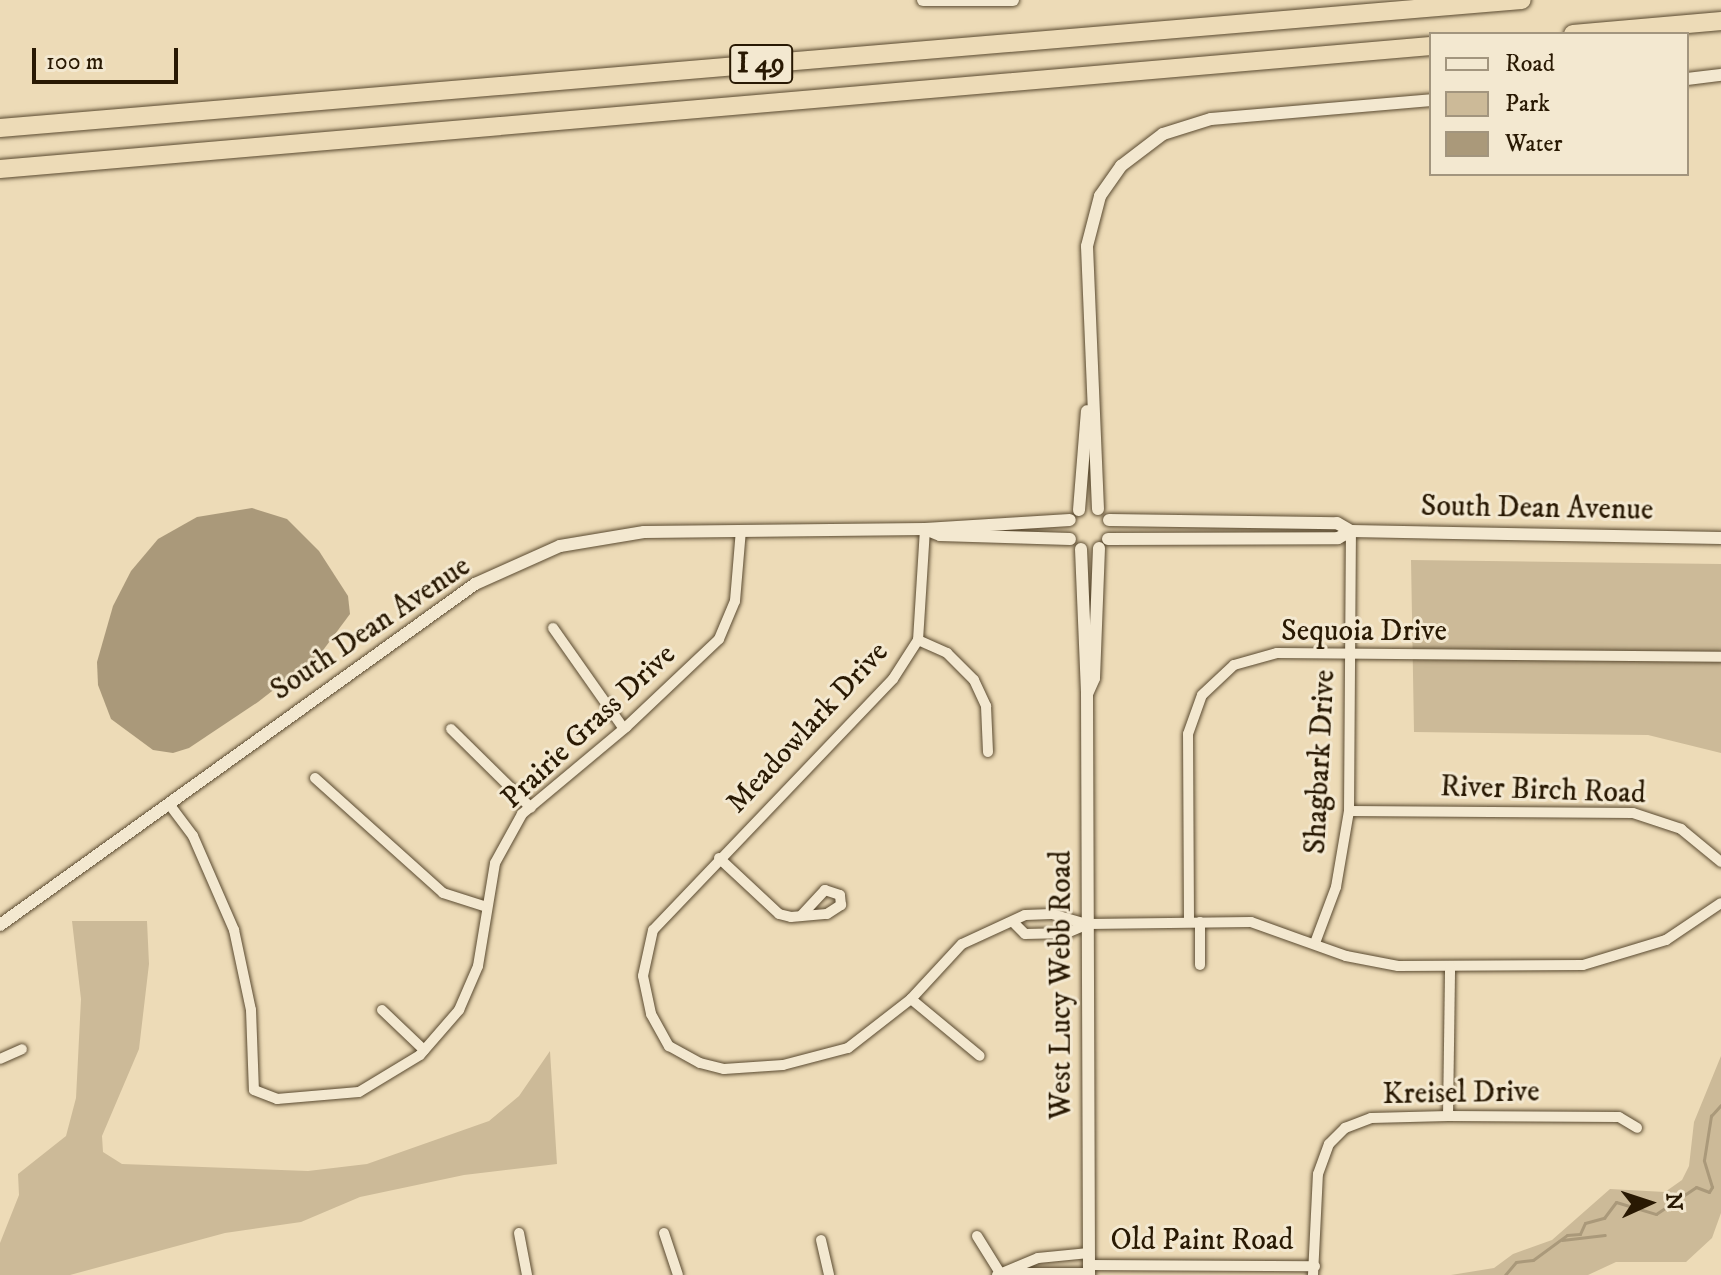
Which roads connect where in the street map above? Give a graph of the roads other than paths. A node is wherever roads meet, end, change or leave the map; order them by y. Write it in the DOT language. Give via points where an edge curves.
graph roads {
  1 [pos="923,0"];
  2 [pos="1013,0"];
  3 [pos="1522,0"];
  4 [pos="973,1"];
  5 [pos="1721,21"];
  6 [pos="1596,32"];
  7 [pos="1429,46"];
  8 [pos="1721,75"];
  9 [pos="1689,79"];
  10 [pos="1429,100"];
  11 [pos="0,128"];
  12 [pos="0,169"];
  13 [pos="1091,321"];
  14 [pos="1098,509"];
  15 [pos="1075,515"];
  16 [pos="1109,520"];
  17 [pos="925,529"];
  18 [pos="741,530"];
  19 [pos="1351,531"];
  20 [pos="1721,538"];
  21 [pos="1070,539"];
  22 [pos="1104,543"];
  23 [pos="1081,549"];
  24 [pos="553,628"];
  25 [pos="918,640"];
  26 [pos="1350,652"];
  27 [pos="1721,657"];
  28 [pos="1087,694"];
  29 [pos="451,729"];
  30 [pos="624,729"];
  31 [pos="988,752"];
  32 [pos="315,778"];
  33 [pos="169,804"];
  34 [pos="531,808"];
  35 [pos="1349,811"];
  36 [pos="719,858"];
  37 [pos="1721,862"];
  38 [pos="1721,903"];
  39 [pos="487,907"];
  40 [pos="802,915"];
  41 [pos="1194,922"];
  42 [pos="1015,924"];
  43 [pos="1088,924"];
  44 [pos="0,925"];
  45 [pos="1315,943"];
  46 [pos="1200,965"];
  47 [pos="1450,967"];
  48 [pos="911,999"];
  49 [pos="382,1010"];
  50 [pos="22,1049"];
  51 [pos="424,1050"];
  52 [pos="980,1056"];
  53 [pos="0,1059"];
  54 [pos="1448,1116"];
  55 [pos="1637,1128"];
  56 [pos="519,1233"];
  57 [pos="664,1233"];
  58 [pos="977,1236"];
  59 [pos="821,1240"];
  60 [pos="1089,1266"];
  61 [pos="1187,1269"];
  62 [pos="1314,1270"];
  63 [pos="998,1274"];
  64 [pos="527,1275"];
  65 [pos="678,1275"];
  66 [pos="829,1275"];
  1 -- 4 [label="street"];
  2 -- 4 [label="street"];
  3 -- 11 [label="highway, I 49"];
  5 -- 6 [label="highway"];
  7 -- 12 [label="highway, I 49"];
  8 -- 9 [label="street"];
  10 -- 13 [label="street" via="1211,119 1163,134 1121,166 1100,196 1089,230"];
  13 -- 14 [label="street"];
  13 -- 15 [label="street"];
  14 -- 15 [label="street"];
  14 -- 16 [label="street"];
  15 -- 17 [label="street, South Dean Avenue"];
  15 -- 21 [label="street"];
  16 -- 19 [label="street, South Dean Avenue" via="1337,523"];
  16 -- 22 [label="street"];
  17 -- 18 [label="street, South Dean Avenue"];
  17 -- 21 [label="street, South Dean Avenue" via="940,535"];
  17 -- 25 [label="street, Meadowlark Drive"];
  18 -- 30 [label="street, Prairie Grass Drive" via="735,601 719,639"];
  18 -- 33 [label="street, South Dean Avenue" via="644,532 560,546 475,584"];
  19 -- 20 [label="street, South Dean Avenue"];
  19 -- 22 [label="street, South Dean Avenue" via="1338,538"];
  19 -- 26 [label="street, Shagbark Drive"];
  21 -- 23 [label="street"];
  22 -- 23 [label="street"];
  22 -- 28 [label="street, West Lucy Webb Road" via="1094,678"];
  23 -- 28 [label="street, West Lucy Webb Road"];
  24 -- 30 [label="street"];
  25 -- 31 [label="street" via="947,653 974,680 986,706"];
  25 -- 36 [label="street, Meadowlark Drive" via="893,679"];
  26 -- 27 [label="street, Sequoia Drive"];
  26 -- 35 [label="street, Shagbark Drive"];
  26 -- 41 [label="street, Sequoia Drive" via="1277,653 1234,665 1202,695 1188,734"];
  28 -- 43 [label="street, West Lucy Webb Road"];
  29 -- 34 [label="street"];
  30 -- 34 [label="street, Prairie Grass Drive"];
  32 -- 39 [label="street" via="443,893"];
  33 -- 44 [label="street, South Dean Avenue"];
  33 -- 51 [label="street, Prairie Grass Drive" via="193,836 234,930 251,1010 254,1090 277,1099 359,1092 389,1078"];
  34 -- 39 [label="street, Prairie Grass Drive" via="495,863"];
  35 -- 37 [label="street, River Birch Road" via="1633,813 1681,829"];
  35 -- 45 [label="street, Shagbark Drive" via="1336,887"];
  36 -- 40 [label="street" via="779,914"];
  36 -- 48 [label="street, Meadowlark Drive" via="663,914 645,953 643,976 651,1014 679,1053 724,1069 819,1058 848,1048"];
  38 -- 47 [label="street" via="1666,940 1611,960"];
  39 -- 51 [label="street, Prairie Grass Drive" via="478,966 459,1010"];
  41 -- 43 [label="street"];
  41 -- 45 [label="street" via="1251,922"];
  41 -- 46 [label="street, Sequoia Drive"];
  42 -- 43 [label="street, Meadowlark Drive" via="1025,915 1052,914"];
  42 -- 43 [label="street" via="1025,934 1067,933"];
  42 -- 48 [label="street, Meadowlark Drive" via="962,944"];
  43 -- 60 [label="street, West Lucy Webb Road"];
  45 -- 47 [label="street" via="1373,962"];
  47 -- 54 [label="street"];
  48 -- 52 [label="street"];
  49 -- 51 [label="street"];
  50 -- 53 [label="street"];
  54 -- 55 [label="street, Kreisel Drive" via="1619,1117"];
  54 -- 62 [label="street, Kreisel Drive" via="1371,1118 1345,1128 1329,1144 1318,1174"];
  56 -- 64 [label="street"];
  57 -- 65 [label="street"];
  58 -- 63 [label="street"];
  59 -- 66 [label="street"];
  60 -- 61 [label="street, Old Paint Road"];
  60 -- 63 [label="street, Old Paint Road"];
  60 -- 63 [label="street, Old Paint Road" via="1038,1258"];
  61 -- 62 [label="street, Old Paint Road"];
}
